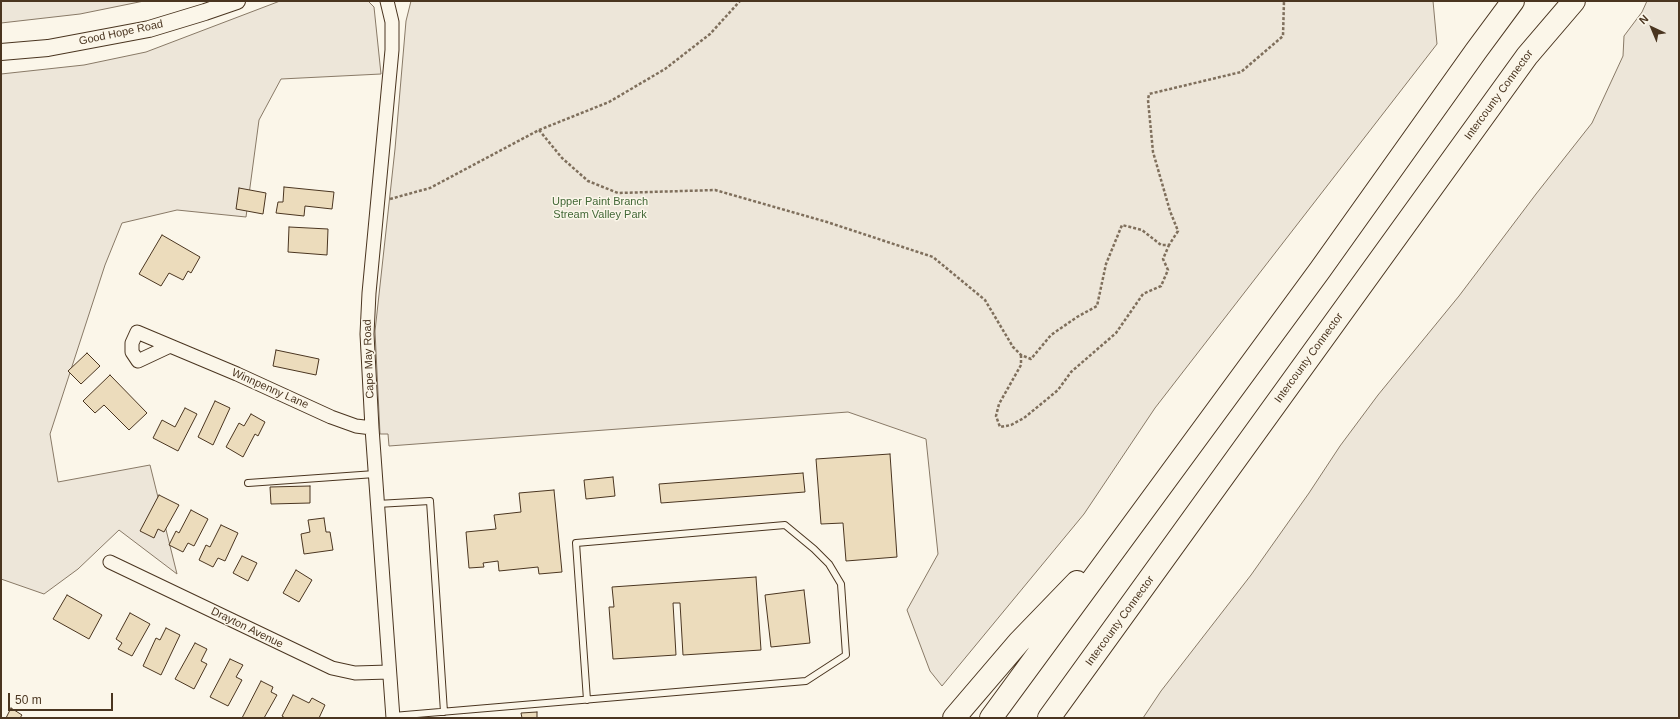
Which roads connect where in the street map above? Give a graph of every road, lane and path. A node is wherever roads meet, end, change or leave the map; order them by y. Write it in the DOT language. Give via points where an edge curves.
graph roads {
  1 [pos="238,1"];
  2 [pos="387,1"];
  3 [pos="740,1"];
  4 [pos="1284,1"];
  5 [pos="1513,1"];
  6 [pos="1574,1"];
  7 [pos="1,52"];
  8 [pos="539,130"];
  9 [pos="378,202"];
  10 [pos="1169,244"];
  11 [pos="170,346"];
  12 [pos="1021,355"];
  13 [pos="372,428"];
  14 [pos="375,474"];
  15 [pos="248,483"];
  16 [pos="377,504"];
  17 [pos="1130,529"];
  18 [pos="110,562"];
  19 [pos="389,672"];
  20 [pos="1072,686"];
  21 [pos="587,700"];
  22 [pos="444,712"];
  23 [pos="393,717"];
  24 [pos="954,718"];
  25 [pos="991,718"];
  26 [pos="1049,718"];
  27 [pos="1058,718"];
  1 -- 7 [label="street, Good Hope Road" via="149,29 48,48"];
  2 -- 9 [label="street, Cape May Road" via="393,35"];
  3 -- 8 [label="path" via="710,34 665,69 608,102"];
  4 -- 10 [label="path" via="1282,36 1241,72 1149,94 1153,152 1178,231"];
  5 -- 17 [label="highway"];
  6 -- 20 [label="highway, Intercounty Connector" via="1527,56"];
  8 -- 9 [label="path" via="430,188"];
  8 -- 12 [label="path" via="562,158 588,181 618,193 715,190 933,256 985,300 1013,347"];
  9 -- 13 [label="street, Cape May Road" via="367,334"];
  10 -- 12 [label="path" via="1161,244 1142,230 1122,224 1106,264 1097,306 1051,335 1031,359"];
  10 -- 12 [label="path" via="1163,259 1168,270 1161,286 1144,294 1116,333 1072,372 1058,390 1024,418 1000,427 996,416 999,404 1021,365"];
  11 -- 13 [label="street, Winnpenny Lane" via="331,417 356,426"];
  13 -- 14 [label="street, Cape May Road"];
  14 -- 15 [label="lane"];
  14 -- 16 [label="street, Cape May Road"];
  16 -- 19 [label="street, Cape May Road"];
  16 -- 22 [label="lane" via="430,501"];
  17 -- 24 [label="highway" via="1018,642"];
  17 -- 25 [label="highway"];
  18 -- 19 [label="street, Drayton Avenue" via="332,668 356,673"];
  19 -- 23 [label="street, Cape May Road"];
  20 -- 26 [label="highway, Intercounty Connector"];
  20 -- 27 [label="highway"];
  21 -- 21 [label="lane" via="576,543 785,525 829,564 841,584 846,655 806,682"];
  21 -- 22 [label="lane"];
  22 -- 23 [label="lane"];
}
